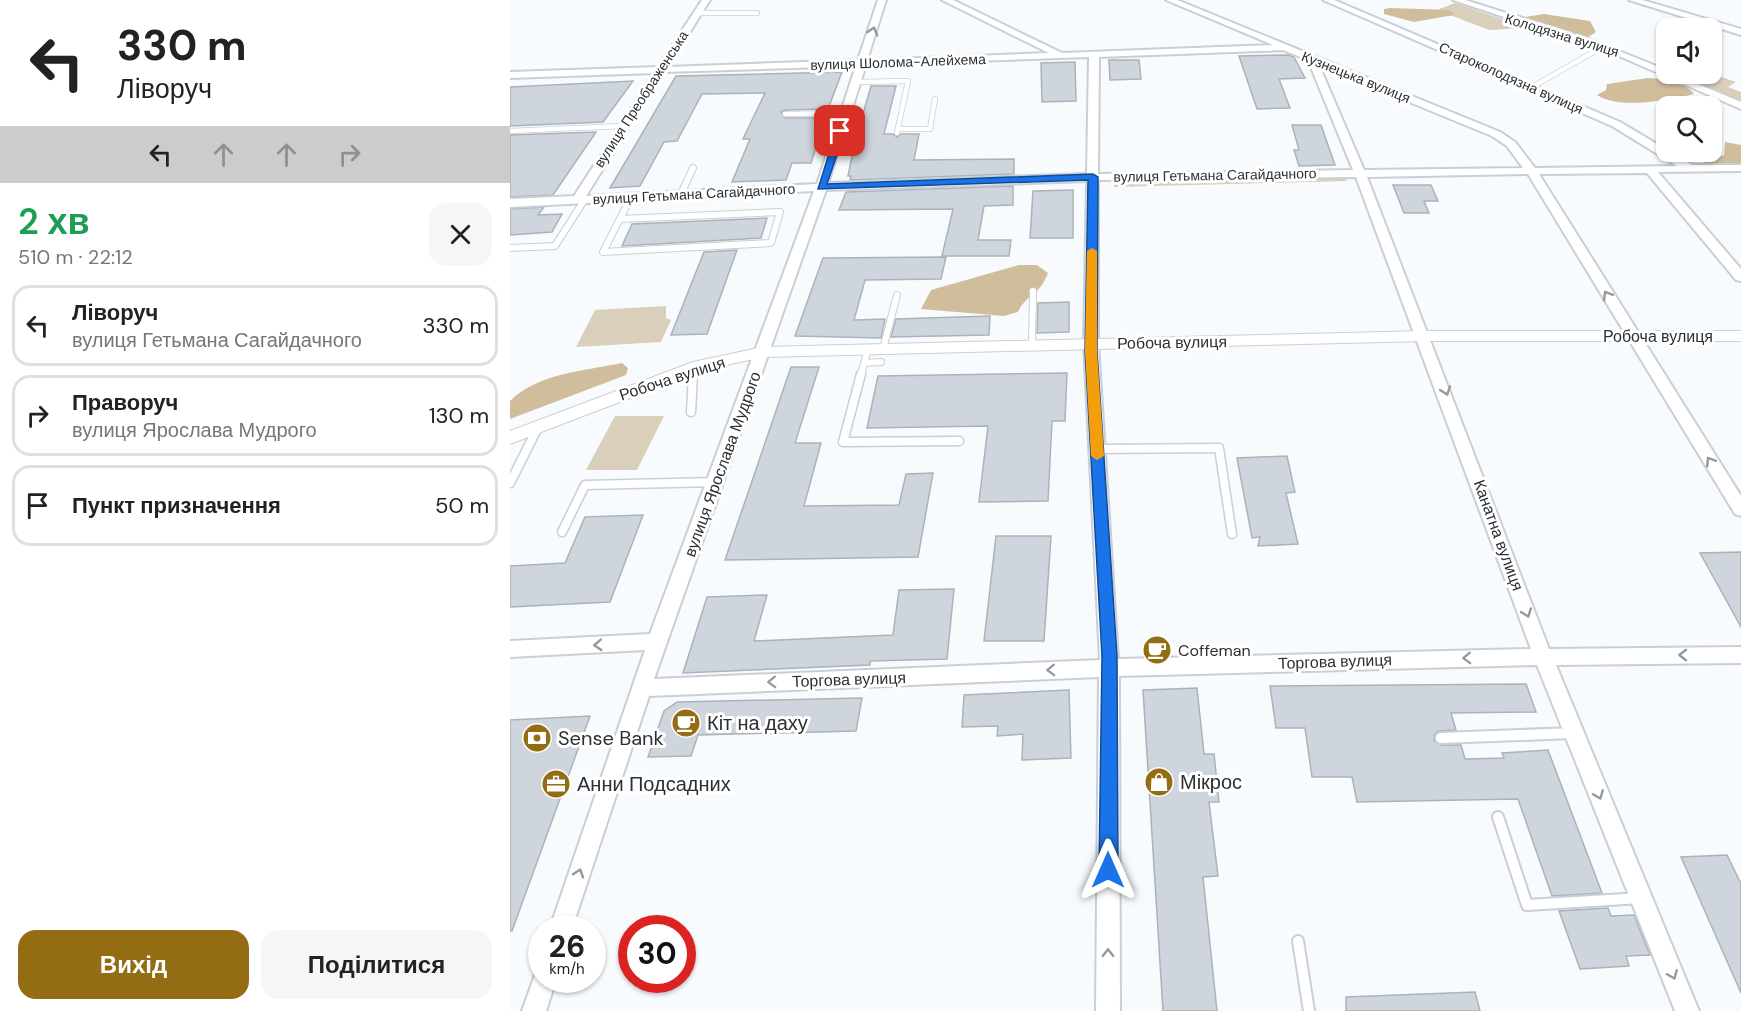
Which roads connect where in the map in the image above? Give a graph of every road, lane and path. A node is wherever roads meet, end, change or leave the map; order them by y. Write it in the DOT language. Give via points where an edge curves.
graph roads {
  1 [pos="706,0"];
  2 [pos="882,0"];
  3 [pos="946,0"];
  4 [pos="1170,0"];
  5 [pos="1327,0"];
  6 [pos="1456,0"];
  7 [pos="1633,0"];
  8 [pos="970,3"];
  9 [pos="959,6"];
  10 [pos="697,13"];
  11 [pos="758,13"];
  12 [pos="1741,32"];
  13 [pos="1604,46"];
  14 [pos="1287,48"];
  15 [pos="1094,55"];
  16 [pos="1059,57"];
  17 [pos="1312,59"];
  18 [pos="863,63"];
  19 [pos="1656,68"];
  20 [pos="658,70"];
  21 [pos="510,75"];
  22 [pos="857,82"];
  23 [pos="1692,84"];
  24 [pos="1532,87"];
  25 [pos="935,99"];
  26 [pos="1741,106"];
  27 [pos="847,113"];
  28 [pos="785,114"];
  29 [pos="622,126"];
  30 [pos="510,131"];
  31 [pos="693,168"];
  32 [pos="1741,168"];
  33 [pos="1690,169"];
  34 [pos="1530,170"];
  35 [pos="1651,171"];
  36 [pos="1362,172"];
  37 [pos="1093,177"];
  38 [pos="822,187"];
  39 [pos="681,194"];
  40 [pos="631,197"];
  41 [pos="581,199"];
  42 [pos="510,203"];
  43 [pos="620,219"];
  44 [pos="510,248"];
  45 [pos="1741,277"];
  46 [pos="1033,291"];
  47 [pos="897,295"];
  48 [pos="1426,336"];
  49 [pos="1632,336"];
  50 [pos="1741,336"];
  51 [pos="1091,344"];
  52 [pos="1032,345"];
  53 [pos="763,352"];
  54 [pos="874,356"];
  55 [pos="693,368"];
  56 [pos="691,412"];
  57 [pos="538,427"];
  58 [pos="510,438"];
  59 [pos="959,441"];
  60 [pos="1097,449"];
  61 [pos="716,482"];
  62 [pos="510,483"];
  63 [pos="1741,510"];
  64 [pos="562,532"];
  65 [pos="1232,534"];
  66 [pos="657,642"];
  67 [pos="510,649"];
  68 [pos="1741,655"];
  69 [pos="1543,656"];
  70 [pos="1109,668"];
  71 [pos="641,688"];
  72 [pos="1574,733"];
  73 [pos="1442,738"];
  74 [pos="1498,817"];
  75 [pos="1642,898"];
  76 [pos="565,915"];
  77 [pos="1298,941"];
  78 [pos="540,993"];
  79 [pos="534,1011"];
  80 [pos="1108,1011"];
  81 [pos="1309,1011"];
  82 [pos="1688,1011"];
  1 -- 10 [label="street, вулиця Преображенська"];
  18 -- 2 [label="street, вулиця Ярослава Мудрого, one-way"];
  3 -- 9 [label="street"];
  4 -- 14 [label="street, Кузнецька вулиця"];
  5 -- 24 [label="street, Староколодязна вулиця"];
  6 -- 13 [label="street, Колодязна вулиця"];
  7 -- 12 [label="street"];
  8 -- 9 [label="street"];
  9 -- 16 [label="street"];
  10 -- 11 [label="lane"];
  10 -- 20 [label="street, вулиця Преображенська"];
  13 -- 19 [label="street, Колодязна вулиця"];
  13 -- 24 [label="lane"];
  14 -- 15 [label="street, вулиця Шолома-Алейхема"];
  14 -- 17 [label="street, Кузнецька вулиця"];
  15 -- 16 [label="street, вулиця Шолома-Алейхема"];
  15 -- 37 [label="street"];
  16 -- 18 [label="street, вулиця Шолома-Алейхема"];
  17 -- 34 [label="street, Кузнецька вулиця" via="1496,134 1511,144"];
  17 -- 36 [label="street, Канатна вулиця"];
  18 -- 20 [label="street, вулиця Шолома-Алейхема"];
  18 -- 22 [label="street, вулиця Ярослава Мудрого"];
  20 -- 21 [label="street, вулиця Шолома-Алейхема"];
  20 -- 29 [label="street, вулиця Преображенська"];
  22 -- 25 [label="lane" via="908,81 898,131 930,129"];
  22 -- 27 [label="street, вулиця Ярослава Мудрого"];
  23 -- 26 [label="street, Колодязна вулиця"];
  24 -- 33 [label="street, Староколодязна вулиця" via="1616,124"];
  27 -- 28 [label="lane"];
  27 -- 38 [label="street, вулиця Ярослава Мудрого"];
  29 -- 30 [label="lane"];
  29 -- 41 [label="street, вулиця Преображенська"];
  31 -- 39 [label="lane"];
  32 -- 33 [label="street, вулиця Гетьмана Сагайдачного"];
  33 -- 35 [label="street, вулиця Гетьмана Сагайдачного"];
  34 -- 35 [label="street, вулиця Гетьмана Сагайдачного"];
  34 -- 36 [label="street, вулиця Гетьмана Сагайдачного"];
  49 -- 34 [label="street, Кузнецька вулиця, one-way"];
  35 -- 45 [label="street"];
  36 -- 37 [label="street, вулиця Гетьмана Сагайдачного"];
  36 -- 48 [label="street, Канатна вулиця"];
  37 -- 38 [label="street, вулиця Гетьмана Сагайдачного"];
  37 -- 51 [label="street"];
  38 -- 39 [label="street, вулиця Гетьмана Сагайдачного"];
  38 -- 53 [label="street, вулиця Ярослава Мудрого"];
  39 -- 40 [label="street, вулиця Гетьмана Сагайдачного"];
  40 -- 41 [label="street, вулиця Гетьмана Сагайдачного"];
  40 -- 43 [label="lane"];
  41 -- 42 [label="street, вулиця Гетьмана Сагайдачного"];
  41 -- 44 [label="lane" via="555,246"];
  43 -- 43 [label="lane" via="603,252 771,243 780,212"];
  46 -- 52 [label="lane"];
  47 -- 54 [label="lane"];
  48 -- 49 [label="street, Робоча вулиця"];
  48 -- 51 [label="street, Робоча вулиця"];
  48 -- 69 [label="street, Канатна вулиця, one-way"];
  49 -- 50 [label="street, Робоча вулиця"];
  63 -- 49 [label="street, Кузнецька вулиця, one-way"];
  51 -- 52 [label="street, Робоча вулиця"];
  51 -- 60 [label="street"];
  52 -- 54 [label="street, Робоча вулиця"];
  53 -- 54 [label="street, Робоча вулиця"];
  53 -- 55 [label="street, Робоча вулиця"];
  53 -- 61 [label="street, вулиця Ярослава Мудрого"];
  54 -- 59 [label="lane" via="843,442"];
  55 -- 56 [label="lane"];
  55 -- 57 [label="street, Робоча вулиця"];
  57 -- 58 [label="street, Робоча вулиця"];
  57 -- 62 [label="lane"];
  60 -- 65 [label="lane" via="1219,448"];
  60 -- 70 [label="street"];
  61 -- 64 [label="lane" via="585,485"];
  61 -- 66 [label="street, вулиця Ярослава Мудрого"];
  66 -- 67 [label="street, one-way"];
  66 -- 71 [label="street, вулиця Ярослава Мудрого"];
  68 -- 69 [label="street, Торгова вулиця, one-way"];
  69 -- 70 [label="street, Торгова вулиця, one-way"];
  69 -- 72 [label="street, Канатна вулиця"];
  70 -- 71 [label="street, Торгова вулиця, one-way"];
  80 -- 70 [label="street, one-way"];
  76 -- 71 [label="street, вулиця Ярослава Мудрого, one-way"];
  72 -- 73 [label="lane"];
  72 -- 75 [label="street, Канатна вулиця, one-way"];
  74 -- 75 [label="lane" via="1527,905"];
  75 -- 82 [label="street, Канатна вулиця, one-way"];
  77 -- 81 [label="lane"];
  78 -- 79 [label="street"];
}
